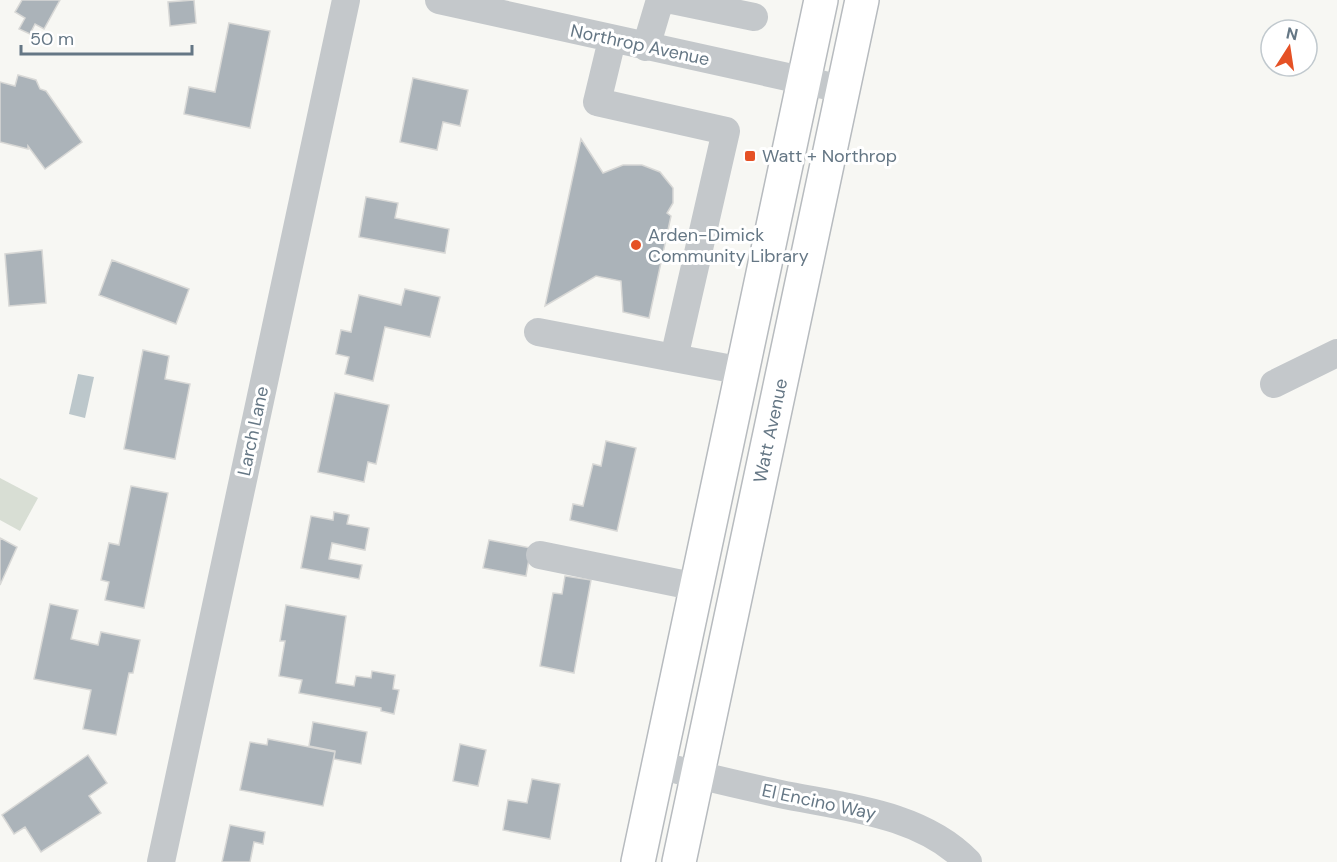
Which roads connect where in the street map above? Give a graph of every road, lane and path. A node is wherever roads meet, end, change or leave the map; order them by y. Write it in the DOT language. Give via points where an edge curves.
graph roads {
  1 [pos="346,0"];
  2 [pos="439,0"];
  3 [pos="660,0"];
  4 [pos="672,0"];
  5 [pos="821,0"];
  6 [pos="862,0"];
  7 [pos="754,17"];
  8 [pos="612,40"];
  9 [pos="646,47"];
  10 [pos="804,81"];
  11 [pos="842,89"];
  12 [pos="538,332"];
  13 [pos="1337,353"];
  14 [pos="674,358"];
  15 [pos="743,370"];
  16 [pos="1274,384"];
  17 [pos="540,555"];
  18 [pos="697,587"];
  19 [pos="659,765"];
  20 [pos="697,775"];
  21 [pos="161,862"];
  22 [pos="639,862"];
  23 [pos="679,862"];
  24 [pos="968,862"];
  1 -- 21 [label="street, Larch Lane"];
  2 -- 8 [label="street, Northrop Avenue"];
  3 -- 9 [label="street"];
  4 -- 7 [label="street"];
  5 -- 10 [label="main road"];
  6 -- 11 [label="main road, Watt Avenue"];
  8 -- 9 [label="street, Northrop Avenue"];
  8 -- 14 [label="street" via="597,102 726,131"];
  9 -- 10 [label="street, Northrop Avenue"];
  10 -- 11 [label="street, Northrop Avenue"];
  10 -- 15 [label="main road"];
  11 -- 20 [label="main road, Watt Avenue"];
  12 -- 14 [label="street"];
  13 -- 16 [label="street"];
  14 -- 15 [label="street"];
  15 -- 18 [label="main road"];
  17 -- 18 [label="street"];
  18 -- 19 [label="main road"];
  19 -- 20 [label="street, El Encino Way"];
  19 -- 22 [label="main road"];
  20 -- 23 [label="main road, Watt Avenue"];
  20 -- 24 [label="street, El Encino Way" via="909,824 942,841"];
}
